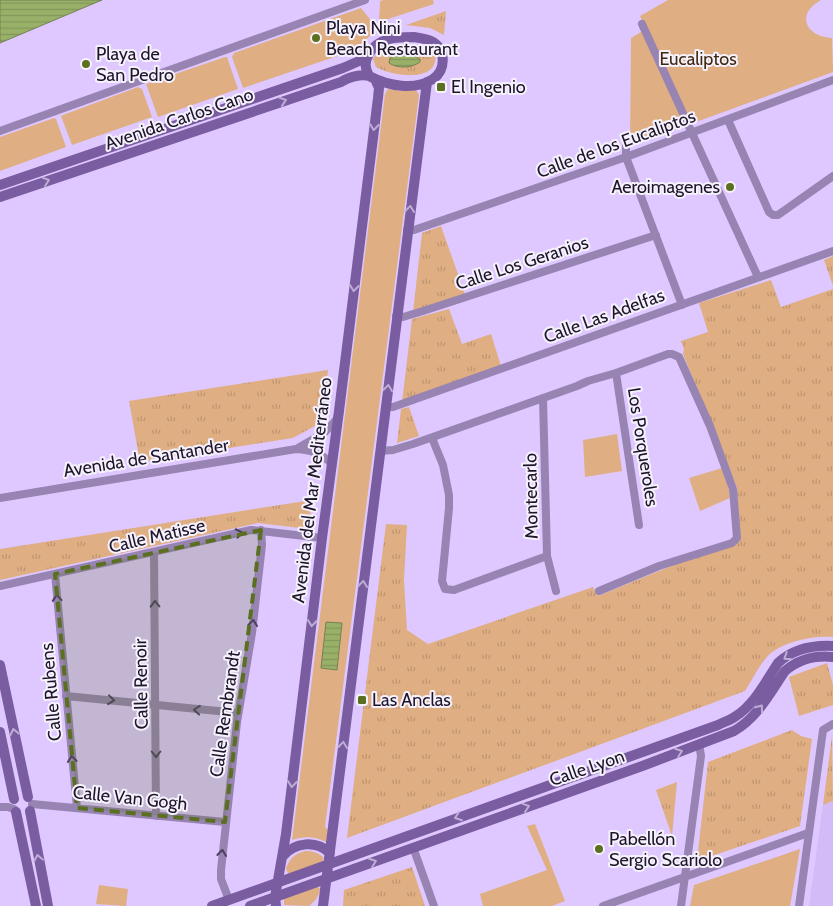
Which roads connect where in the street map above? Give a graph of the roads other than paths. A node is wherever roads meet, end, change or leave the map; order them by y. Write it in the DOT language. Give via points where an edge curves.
graph roads {
  1 [pos="365,0"];
  2 [pos="642,24"];
  3 [pos="366,58"];
  4 [pos="372,77"];
  5 [pos="833,80"];
  6 [pos="427,82"];
  7 [pos="728,120"];
  8 [pos="0,131"];
  9 [pos="691,133"];
  10 [pos="626,146"];
  11 [pos="626,157"];
  12 [pos="833,176"];
  13 [pos="0,185"];
  14 [pos="0,197"];
  15 [pos="407,230"];
  16 [pos="656,235"];
  17 [pos="833,251"];
  18 [pos="758,277"];
  19 [pos="682,305"];
  20 [pos="396,316"];
  21 [pos="616,373"];
  22 [pos="543,398"];
  23 [pos="386,407"];
  24 [pos="338,418"];
  25 [pos="432,438"];
  26 [pos="296,449"];
  27 [pos="380,451"];
  28 [pos="332,464"];
  29 [pos="0,498"];
  30 [pos="639,525"];
  31 [pos="261,530"];
  32 [pos="322,538"];
  33 [pos="154,552"];
  34 [pos="547,556"];
  35 [pos="55,574"];
  36 [pos="0,586"];
  37 [pos="556,591"];
  38 [pos="599,591"];
  39 [pos="832,655"];
  40 [pos="0,665"];
  41 [pos="66,696"];
  42 [pos="157,706"];
  43 [pos="238,713"];
  44 [pos="833,724"];
  45 [pos="0,732"];
  46 [pos="699,744"];
  47 [pos="30,804"];
  48 [pos="0,806"];
  49 [pos="14,806"];
  50 [pos="77,808"];
  51 [pos="156,816"];
  52 [pos="226,822"];
  53 [pos="808,833"];
  54 [pos="413,847"];
  55 [pos="283,856"];
  56 [pos="330,858"];
  57 [pos="327,878"];
  58 [pos="684,878"];
  59 [pos="278,882"];
  60 [pos="229,900"];
  61 [pos="276,902"];
  62 [pos="322,904"];
  63 [pos="36,906"];
  64 [pos="48,906"];
  65 [pos="212,906"];
  66 [pos="250,906"];
  67 [pos="434,906"];
  68 [pos="603,906"];
  69 [pos="680,906"];
  70 [pos="799,906"];
  1 -- 8 [label="street"];
  2 -- 9 [label="street"];
  3 -- 4 [label="street" via="366,70"];
  3 -- 6 [label="street" via="375,44 393,38 429,40 440,48 443,62 438,74"];
  3 -- 13 [label="street, Avenida Carlos Cano"];
  4 -- 6 [label="street" via="396,85"];
  14 -- 4 [label="street, Avenida Carlos Cano, one-way" via="346,78"];
  4 -- 24 [label="street, Avenida del Mar Mediterráneo, one-way" via="379,88"];
  5 -- 7 [label="street, Calle de los Eucaliptos"];
  15 -- 6 [label="street, one-way"];
  7 -- 9 [label="street, Calle de los Eucaliptos"];
  7 -- 12 [label="street" via="773,215"];
  9 -- 11 [label="street, Calle de los Eucaliptos"];
  9 -- 18 [label="street"];
  10 -- 11 [label="street"];
  11 -- 15 [label="street, Calle de los Eucaliptos"];
  11 -- 16 [label="street"];
  15 -- 20 [label="street"];
  16 -- 19 [label="street"];
  16 -- 20 [label="street, Calle Los Geranios" via="423,311"];
  17 -- 18 [label="street, Calle Las Adelfas"];
  18 -- 19 [label="street, Calle Las Adelfas"];
  19 -- 23 [label="street, Calle Las Adelfas" via="392,408"];
  23 -- 20 [label="street, one-way"];
  21 -- 22 [label="street"];
  21 -- 30 [label="street, Los Porqueroles"];
  21 -- 38 [label="street" via="668,354 679,357 710,426 733,489 738,535 732,544 660,566"];
  22 -- 25 [label="street"];
  22 -- 34 [label="street, Montecarlo"];
  23 -- 27 [label="street"];
  24 -- 26 [label="street, Avenida de Santander" via="324,433"];
  24 -- 28 [label="street, Avenida del Mar Mediterráneo"];
  25 -- 27 [label="street"];
  25 -- 34 [label="street" via="448,483 449,508 442,581 445,589 454,590"];
  26 -- 28 [label="street, Avenida de Santander" via="314,451"];
  26 -- 29 [label="street, Avenida de Santander"];
  56 -- 27 [label="street, one-way"];
  28 -- 32 [label="street, Avenida del Mar Mediterráneo"];
  31 -- 32 [label="street, Calle Matisse"];
  33 -- 31 [label="street, Calle Matisse, one-way"];
  43 -- 31 [label="street, Calle Rembrandt, one-way" via="253,624"];
  32 -- 55 [label="street, Avenida del Mar Mediterráneo, one-way"];
  33 -- 35 [label="street, Calle Matisse"];
  42 -- 33 [label="street, Calle Renoir, one-way"];
  34 -- 37 [label="street, Montecarlo"];
  35 -- 36 [label="street, Calle Matisse"];
  41 -- 35 [label="street, Calle Rubens, one-way"];
  46 -- 39 [label="street, Calle Lyon, one-way" via="746,724 785,671 796,663"];
  39 -- 56 [label="street, Calle Lyon, one-way" via="812,646 783,658 744,710 718,725"];
  47 -- 40 [label="street, one-way"];
  41 -- 42 [label="street, one-way"];
  50 -- 41 [label="street, Calle Rubens, one-way"];
  43 -- 42 [label="street, one-way"];
  42 -- 51 [label="street, Calle Renoir, one-way"];
  43 -- 52 [label="street, Calle Rembrandt"];
  44 -- 53 [label="street" via="823,730"];
  45 -- 49 [label="street"];
  54 -- 46 [label="street, Calle Lyon, one-way"];
  46 -- 58 [label="street" via="701,756"];
  47 -- 49 [label="street" via="23,814"];
  47 -- 49 [label="street" via="21,795"];
  47 -- 50 [label="street, Calle Van Gogh"];
  64 -- 47 [label="street, one-way"];
  48 -- 49 [label="street" via="2,803"];
  49 -- 63 [label="street"];
  50 -- 51 [label="street, Calle Van Gogh"];
  51 -- 52 [label="street, Calle Van Gogh"];
  60 -- 52 [label="street, Calle Rembrandt, one-way" via="220,870"];
  53 -- 58 [label="street"];
  53 -- 70 [label="street"];
  57 -- 54 [label="street, Calle Lyon, one-way"];
  54 -- 67 [label="street"];
  55 -- 56 [label="street" via="291,848 304,844 319,846"];
  55 -- 59 [label="street, Avenida del Mar Mediterráneo"];
  56 -- 57 [label="street"];
  56 -- 59 [label="street, Calle Lyon"];
  57 -- 61 [label="street, Calle Lyon"];
  57 -- 62 [label="street"];
  58 -- 68 [label="street"];
  58 -- 69 [label="street"];
  59 -- 60 [label="street, Calle Lyon"];
  59 -- 61 [label="street, Avenida del Mar Mediterráneo"];
  60 -- 65 [label="street, Calle Lyon"];
  61 -- 66 [label="street, Calle Lyon"];
}
